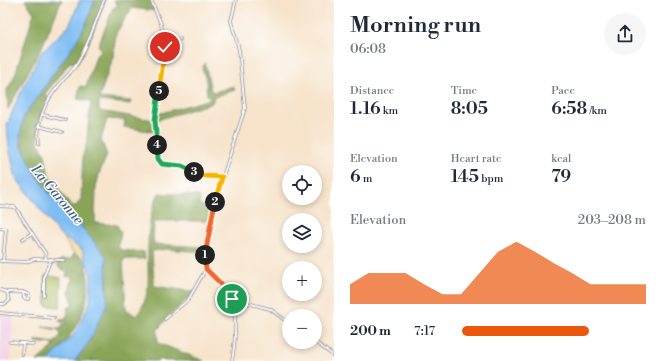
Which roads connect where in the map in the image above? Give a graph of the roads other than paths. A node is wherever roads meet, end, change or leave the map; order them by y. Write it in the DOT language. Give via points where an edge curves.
graph roads {
  1 [pos="104,0"];
  2 [pos="151,0"];
  3 [pos="236,0"];
  4 [pos="180,39"];
  5 [pos="164,44"];
  6 [pos="42,114"];
  7 [pos="65,120"];
  8 [pos="38,126"];
  9 [pos="62,132"];
  10 [pos="39,142"];
  11 [pos="222,177"];
  12 [pos="0,206"];
  13 [pos="0,228"];
  14 [pos="32,233"];
  15 [pos="23,239"];
  16 [pos="46,259"];
  17 [pos="51,259"];
  18 [pos="64,260"];
  19 [pos="2,261"];
  20 [pos="206,269"];
  21 [pos="0,290"];
  22 [pos="7,292"];
  23 [pos="23,292"];
  24 [pos="230,293"];
  25 [pos="44,296"];
  26 [pos="232,299"];
  27 [pos="236,299"];
  28 [pos="0,304"];
  29 [pos="0,313"];
  30 [pos="54,318"];
  31 [pos="282,318"];
  32 [pos="165,319"];
  33 [pos="10,342"];
  34 [pos="23,343"];
  35 [pos="33,344"];
  36 [pos="322,347"];
  37 [pos="22,354"];
  38 [pos="334,356"];
  39 [pos="232,361"];
  1 -- 6 [label="street" via="78,62 54,92"];
  2 -- 5 [label="street" via="161,24"];
  3 -- 11 [label="street" via="231,21 239,50 245,108"];
  4 -- 5 [label="street"];
  5 -- 11 [label="street" via="155,120 157,154 162,164 182,166 205,176"];
  6 -- 7 [label="street"];
  6 -- 8 [label="street"];
  8 -- 9 [label="street"];
  8 -- 10 [label="street"];
  11 -- 20 [label="street" via="206,244"];
  12 -- 14 [label="street" via="15,207"];
  13 -- 19 [label="street" via="6,228"];
  14 -- 15 [label="street"];
  14 -- 16 [label="street"];
  16 -- 17 [label="street"];
  16 -- 19 [label="street" via="26,262"];
  17 -- 18 [label="street"];
  17 -- 25 [label="street" via="44,276"];
  20 -- 24 [label="street"];
  20 -- 32 [label="street" via="188,300"];
  21 -- 22 [label="street"];
  22 -- 23 [label="street"];
  22 -- 28 [label="street" via="9,301"];
  24 -- 26 [label="street"];
  24 -- 27 [label="street"];
  26 -- 27 [label="street"];
  26 -- 39 [label="street" via="235,340"];
  27 -- 31 [label="street" via="270,309"];
  29 -- 30 [label="street"];
  33 -- 34 [label="street"];
  34 -- 35 [label="street"];
  34 -- 37 [label="street"];
  36 -- 38 [label="street"];
}
